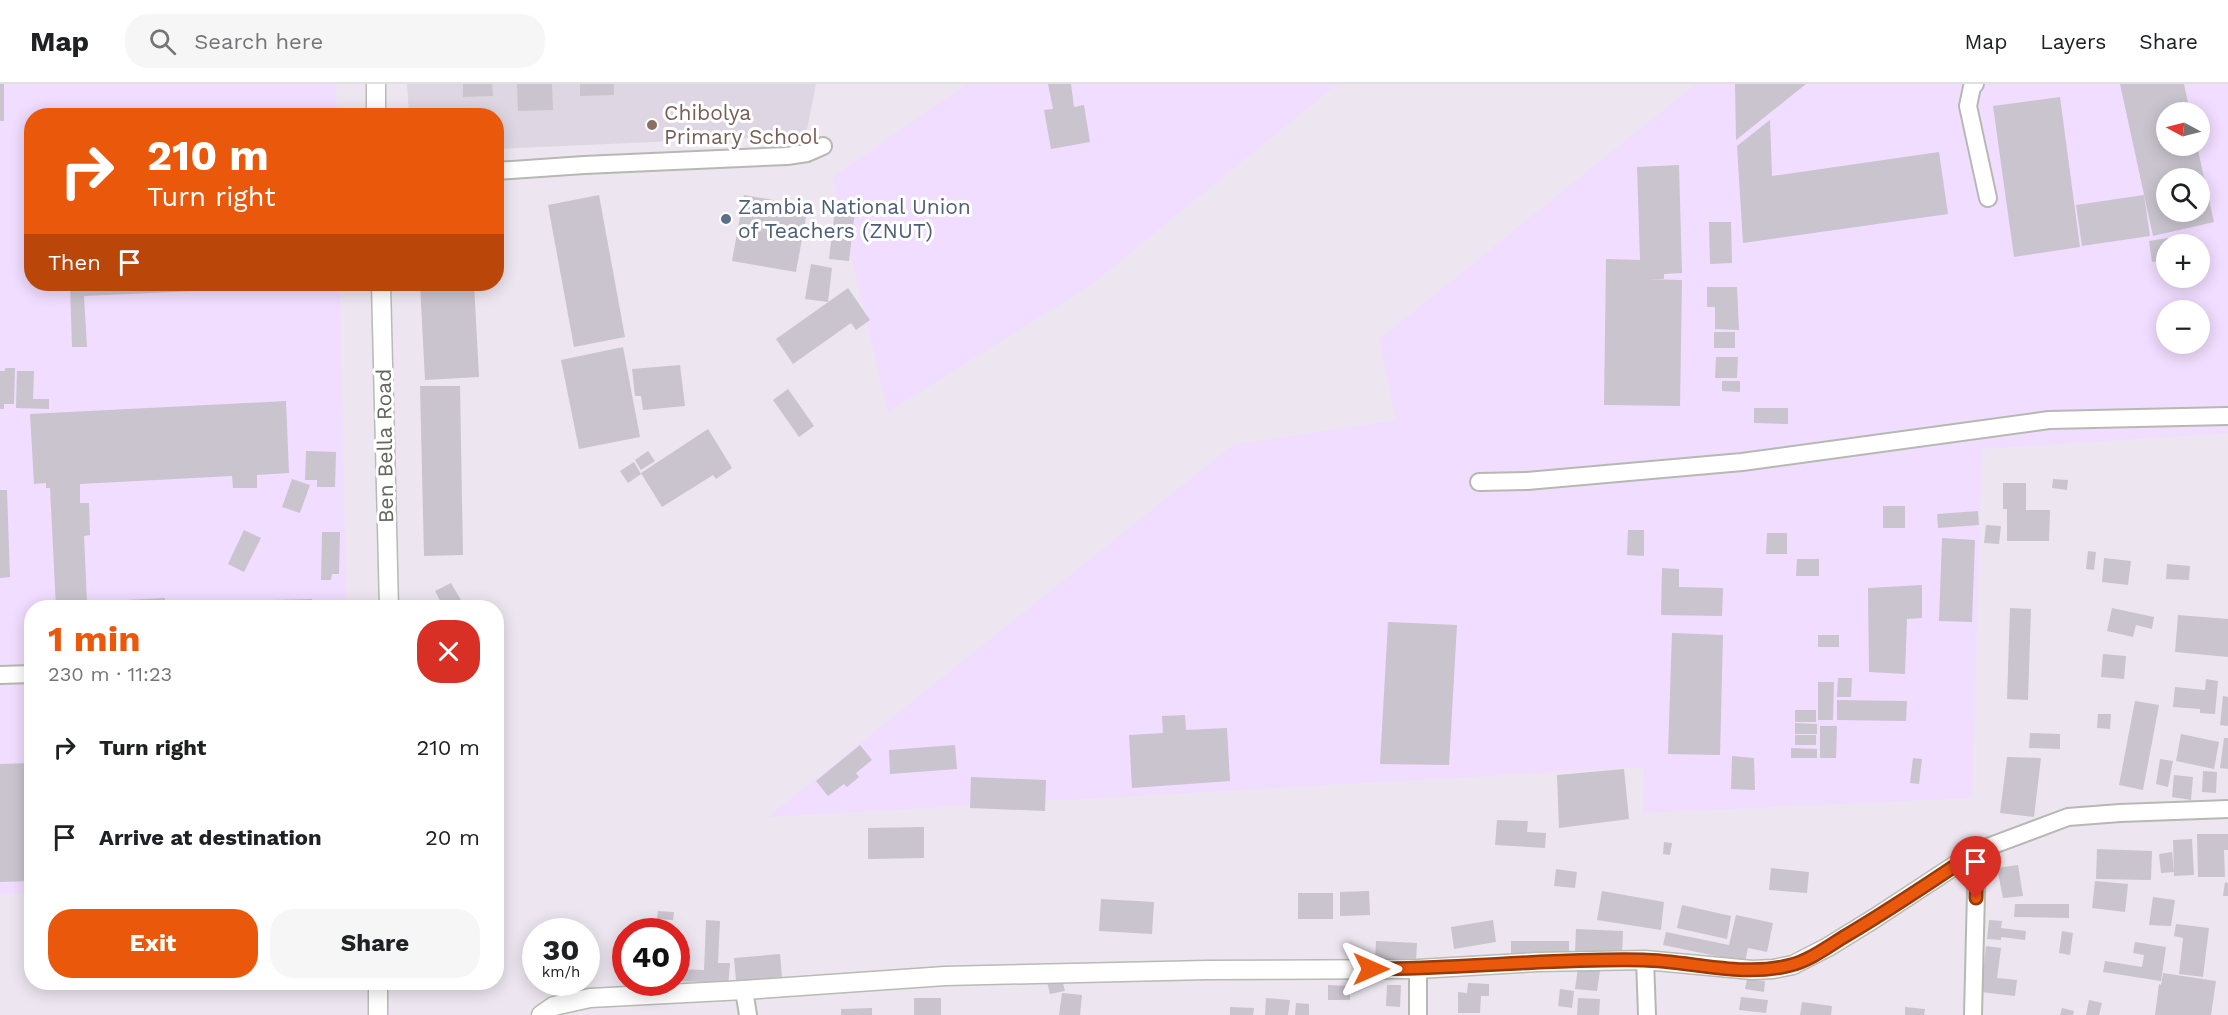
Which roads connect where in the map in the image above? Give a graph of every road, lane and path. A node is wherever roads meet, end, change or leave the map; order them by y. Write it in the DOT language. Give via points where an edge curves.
graph roads {
  1 [pos="376,84"];
  2 [pos="1975,84"];
  3 [pos="376,108"];
  4 [pos="823,146"];
  5 [pos="504,170"];
  6 [pos="1988,198"];
  7 [pos="381,291"];
  8 [pos="2228,416"];
  9 [pos="1479,482"];
  10 [pos="389,600"];
  11 [pos="24,674"];
  12 [pos="0,675"];
  13 [pos="2228,809"];
  14 [pos="1977,851"];
  15 [pos="1645,960"];
  16 [pos="1418,969"];
  17 [pos="378,990"];
  18 [pos="744,990"];
  19 [pos="378,1015"];
  20 [pos="541,1015"];
  21 [pos="748,1015"];
  22 [pos="1418,1015"];
  23 [pos="1647,1015"];
  24 [pos="1973,1015"];
  1 -- 3 [label="street"];
  2 -- 6 [label="street" via="1968,106"];
  4 -- 5 [label="street" via="787,156"];
  7 -- 10 [label="street, Ben Bella Road"];
  8 -- 9 [label="street" via="2049,420 1742,462"];
  11 -- 12 [label="street"];
  13 -- 14 [label="street" via="2068,817"];
  14 -- 15 [label="street" via="1875,918 1794,964 1752,970"];
  14 -- 24 [label="street"];
  15 -- 16 [label="street"];
  15 -- 23 [label="street"];
  16 -- 18 [label="street" via="945,976"];
  16 -- 22 [label="street"];
  17 -- 19 [label="street"];
  18 -- 20 [label="street" via="590,998 554,1006"];
  18 -- 21 [label="street"];
}
